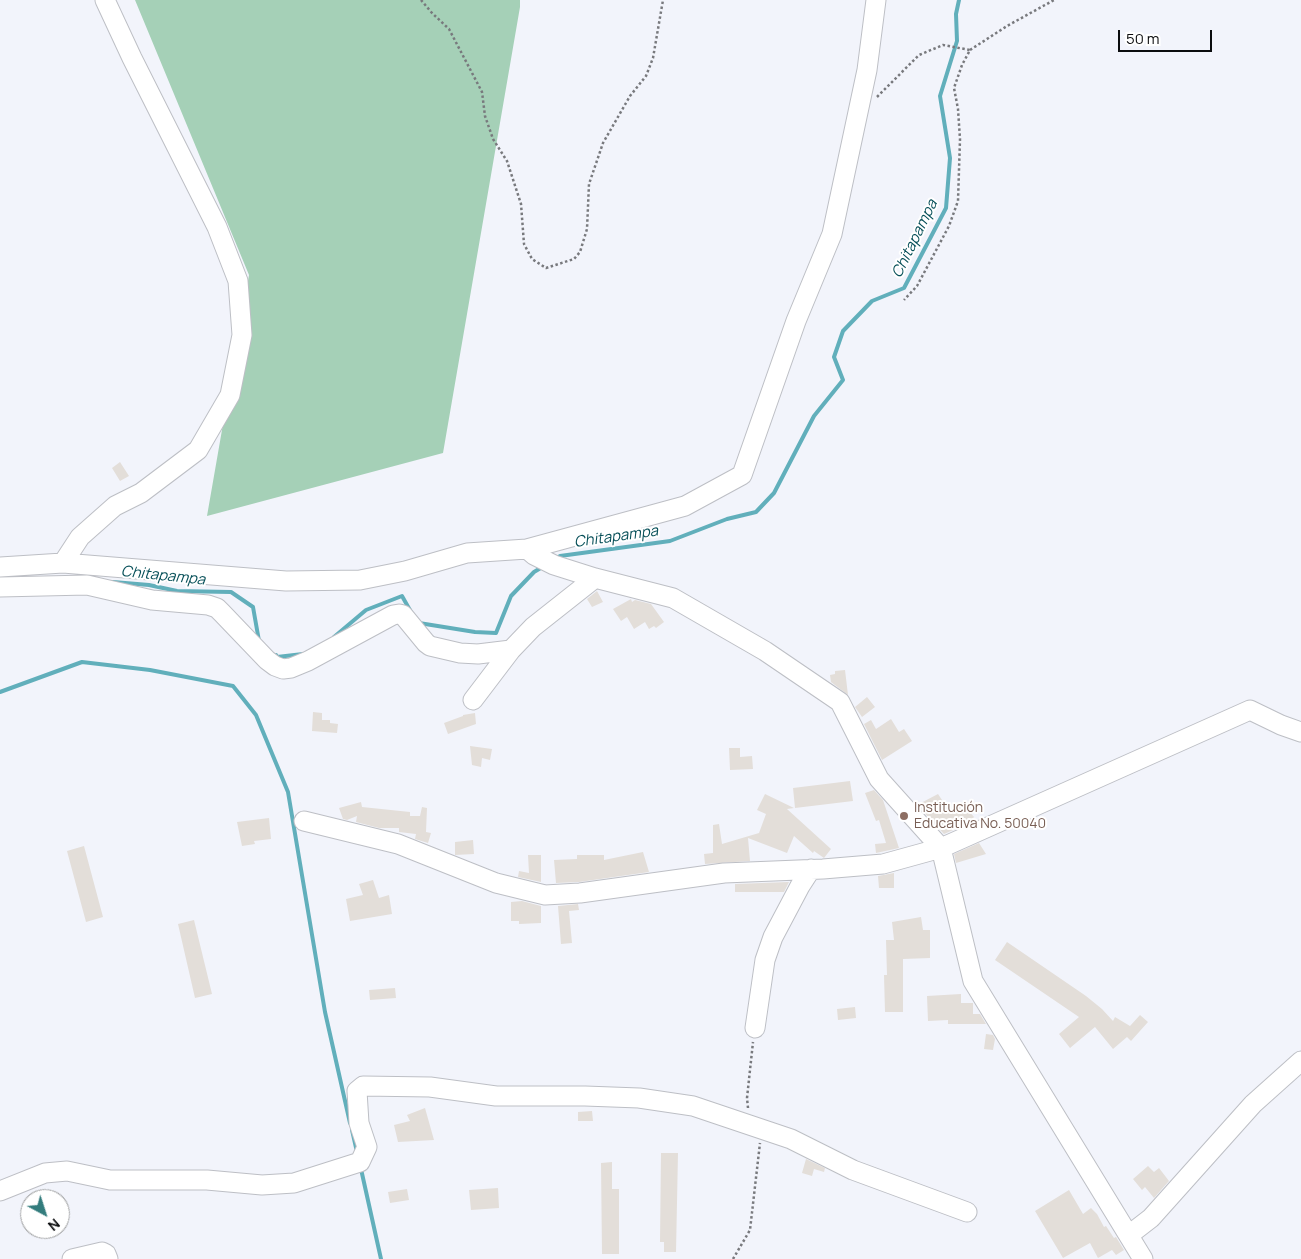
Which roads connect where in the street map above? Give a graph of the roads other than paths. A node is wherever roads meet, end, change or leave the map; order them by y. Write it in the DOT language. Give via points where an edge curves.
graph roads {
  1 [pos="105,0"];
  2 [pos="876,0"];
  3 [pos="530,552"];
  4 [pos="63,563"];
  5 [pos="0,567"];
  6 [pos="594,578"];
  7 [pos="0,587"];
  8 [pos="511,650"];
  9 [pos="473,700"];
  10 [pos="1301,732"];
  11 [pos="304,822"];
  12 [pos="941,848"];
  13 [pos="811,869"];
  14 [pos="755,1028"];
  15 [pos="1301,1061"];
  16 [pos="0,1191"];
  17 [pos="968,1212"];
  18 [pos="1129,1235"];
  19 [pos="72,1259"];
  20 [pos="108,1259"];
  21 [pos="1143,1259"];
  1 -- 4 [label="street" via="217,227 238,281 242,335 230,395 198,450 141,493 115,506 80,537"];
  2 -- 3 [label="street" via="867,70 832,234 796,321 742,475 685,506"];
  3 -- 4 [label="street" via="466,553 360,580 286,581"];
  3 -- 6 [label="street" via="554,565"];
  4 -- 5 [label="street"];
  6 -- 8 [label="street" via="533,627"];
  6 -- 12 [label="street" via="673,598 765,651 840,702 879,779"];
  7 -- 8 [label="street" via="87,585 152,600 208,605 217,608 267,660 283,669 308,661 399,614 430,646 478,654"];
  8 -- 9 [label="street"];
  10 -- 12 [label="street" via="1250,710"];
  11 -- 13 [label="street" via="398,844 496,883 545,895 724,873"];
  12 -- 13 [label="street" via="883,864"];
  12 -- 18 [label="street" via="973,981"];
  13 -- 14 [label="street" via="773,937 765,960"];
  15 -- 18 [label="street" via="1253,1104 1151,1218"];
  16 -- 17 [label="street" via="45,1173 60,1171 110,1180 207,1180 262,1185 294,1183 360,1162 367,1147 359,1123 357,1091 363,1086 430,1087 496,1096 639,1098 693,1106 791,1139 870,1176"];
  18 -- 21 [label="street"];
  19 -- 20 [label="street" via="102,1252"];
}
